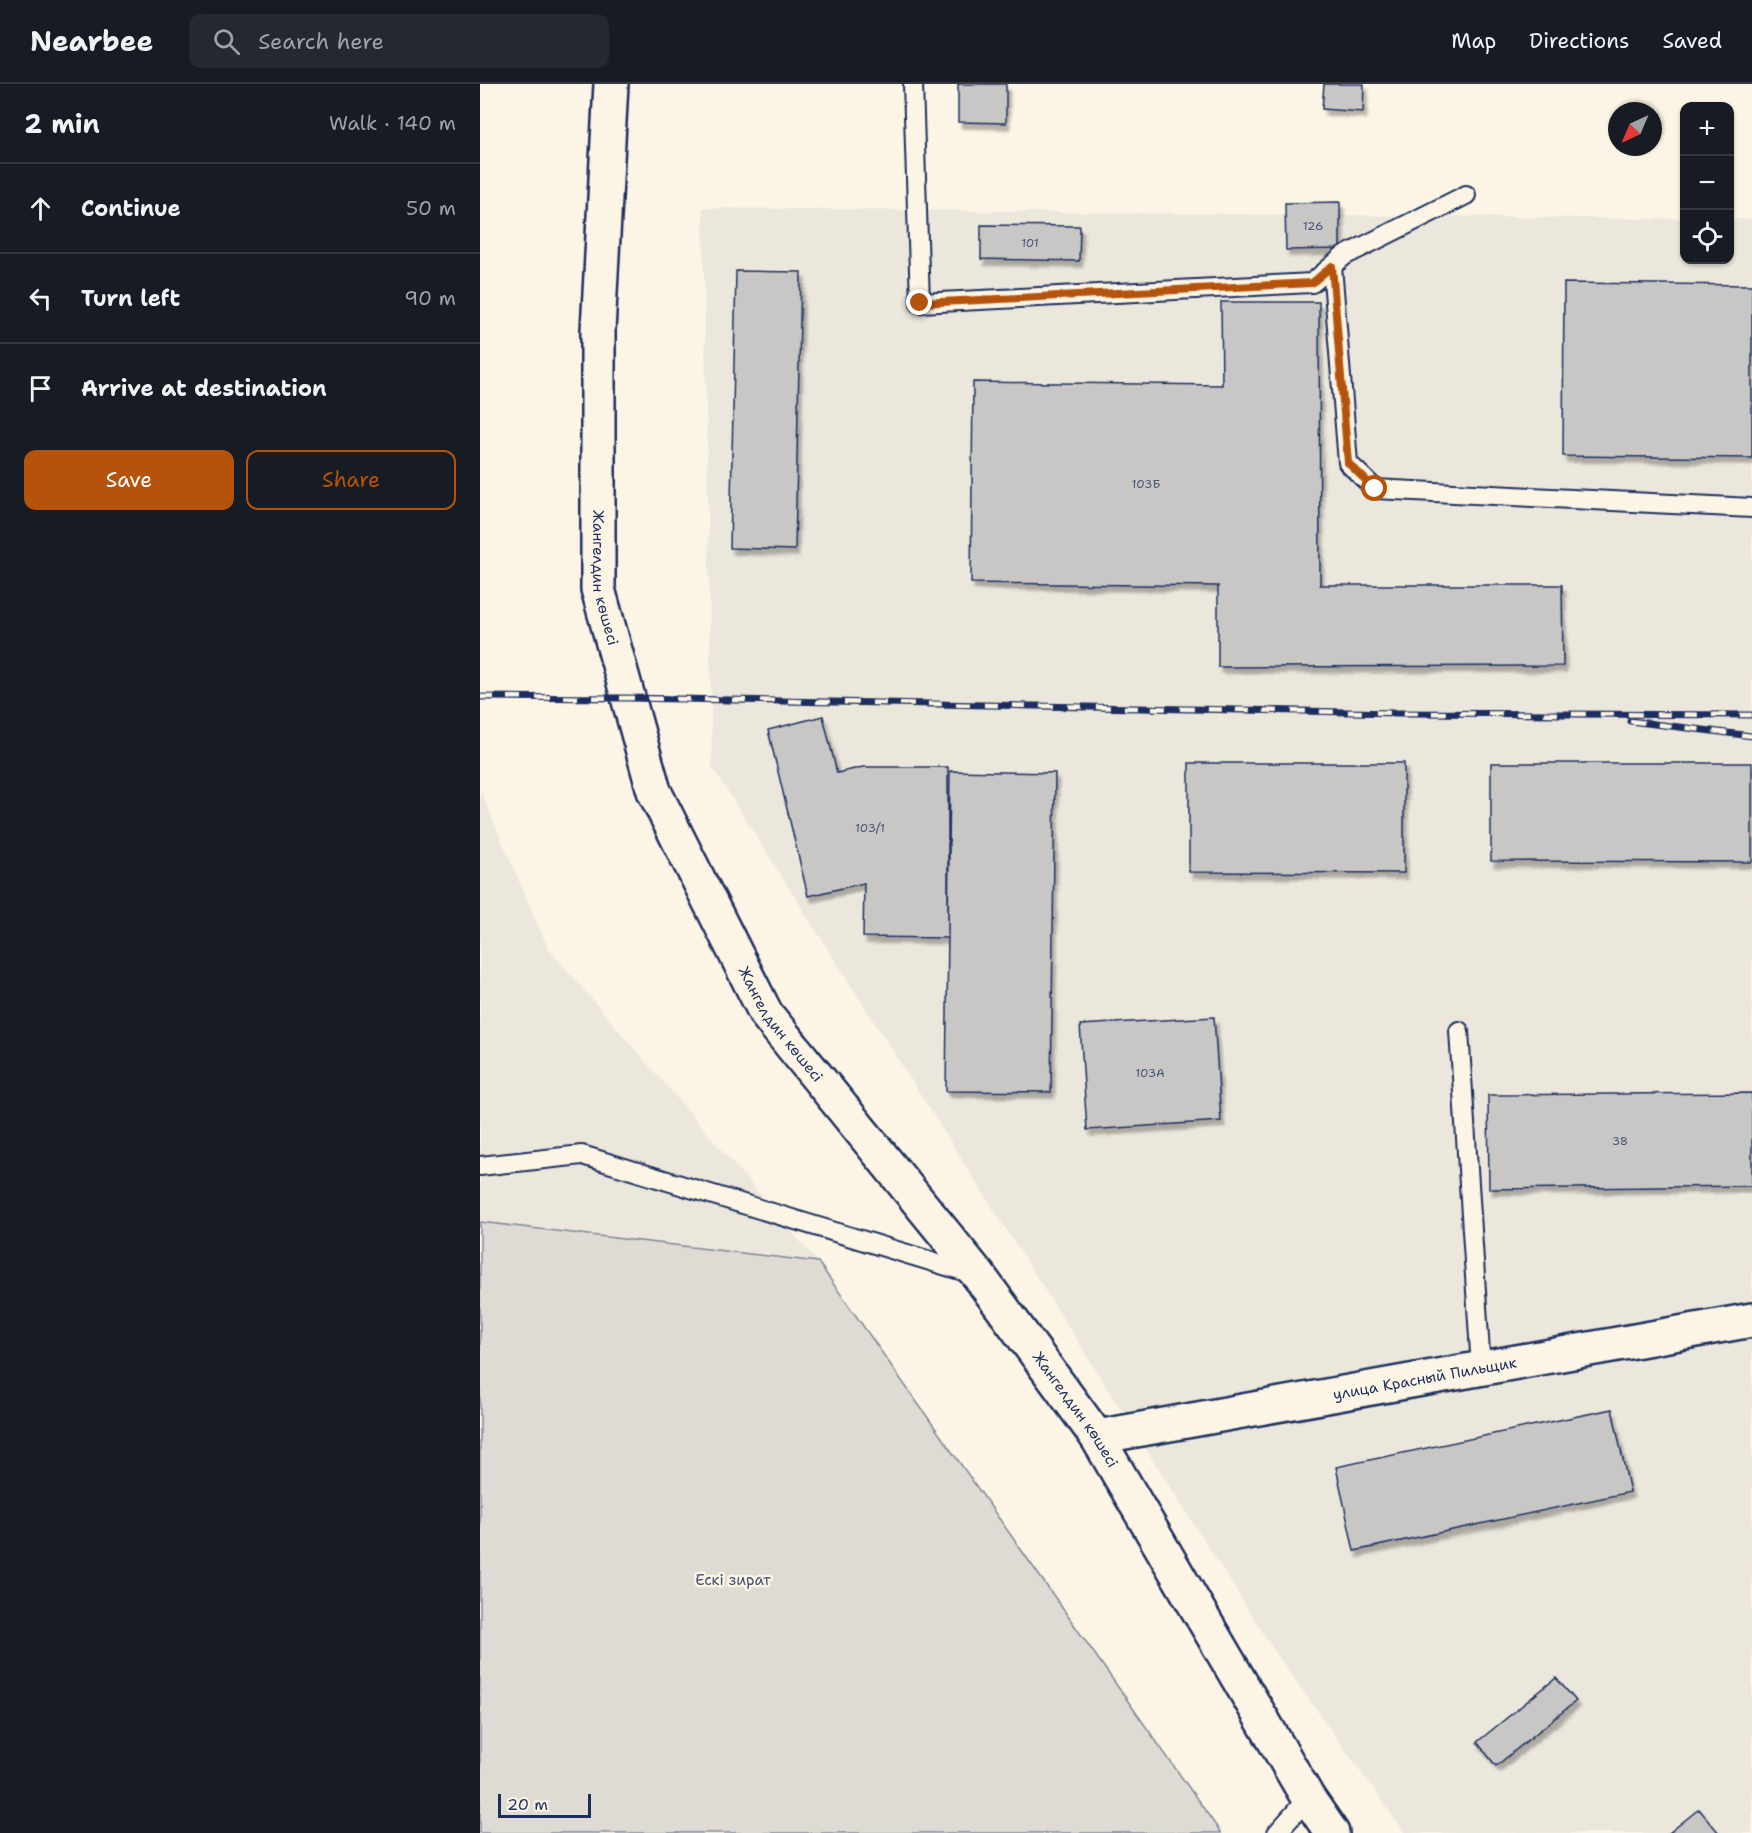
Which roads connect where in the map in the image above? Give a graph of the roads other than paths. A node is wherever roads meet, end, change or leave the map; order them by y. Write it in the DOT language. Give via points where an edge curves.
graph roads {
  1 [pos="611,84"];
  2 [pos="913,84"];
  3 [pos="1466,195"];
  4 [pos="1332,266"];
  5 [pos="1752,508"];
  6 [pos="1459,1031"];
  7 [pos="480,1166"];
  8 [pos="980,1276"];
  9 [pos="1752,1320"];
  10 [pos="1481,1368"];
  11 [pos="1096,1437"];
  12 [pos="1308,1798"];
  13 [pos="1277,1833"];
  14 [pos="1332,1833"];
  1 -- 8 [label="main road, Жангелдин көшесі" via="598,331 598,589 654,791 766,1014"];
  2 -- 4 [label="lane" via="920,303 1312,283"];
  3 -- 4 [label="lane" via="1344,256"];
  4 -- 5 [label="lane" via="1348,463 1375,489"];
  6 -- 10 [label="lane"];
  7 -- 8 [label="lane" via="582,1155"];
  8 -- 11 [label="main road, Жангелдин көшесі"];
  9 -- 10 [label="main road, улица Красный Пильщик"];
  10 -- 11 [label="main road, улица Красный Пильщик"];
  11 -- 12 [label="main road, Жангелдин көшесі"];
  12 -- 13 [label="lane"];
  12 -- 14 [label="main road, Жангелдин көшесі"];
}
